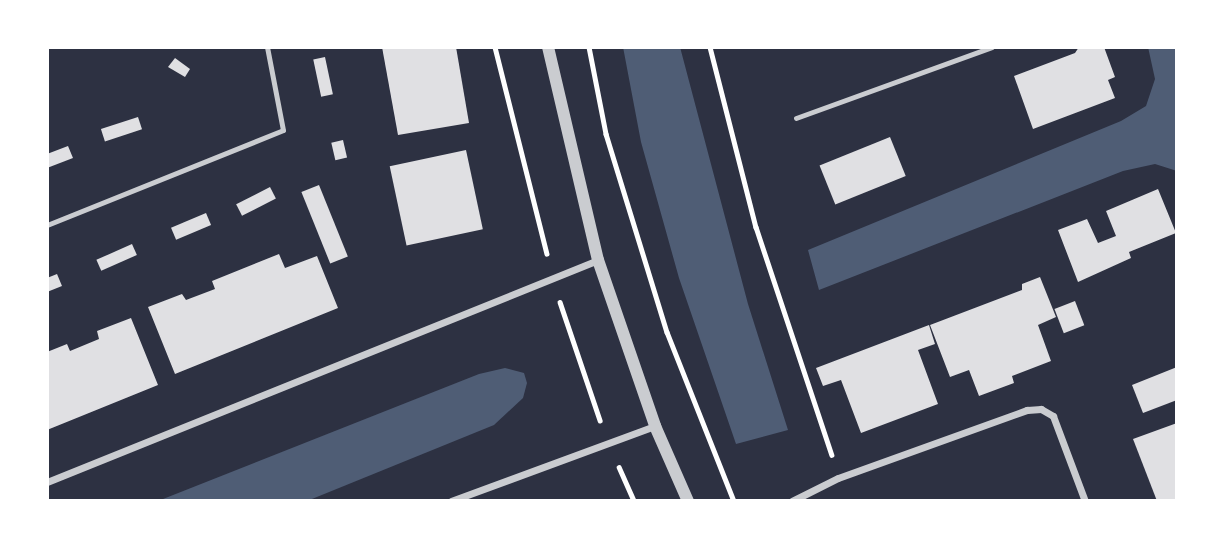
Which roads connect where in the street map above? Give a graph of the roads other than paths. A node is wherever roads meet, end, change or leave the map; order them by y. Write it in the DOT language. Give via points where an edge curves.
graph roads {
  1 [pos="267,47"];
  2 [pos="548,47"];
  3 [pos="992,47"];
  4 [pos="796,118"];
  5 [pos="47,225"];
  6 [pos="598,260"];
  7 [pos="655,426"];
  8 [pos="47,482"];
  9 [pos="452,501"];
  10 [pos="688,501"];
  11 [pos="792,501"];
  12 [pos="1085,501"];
  1 -- 5 [label="lane" via="283,131"];
  2 -- 6 [label="street"];
  3 -- 4 [label="lane"];
  6 -- 7 [label="street"];
  6 -- 8 [label="street"];
  7 -- 9 [label="street"];
  7 -- 10 [label="street"];
  11 -- 12 [label="street" via="838,478 1027,410 1041,409 1053,416"];
}
